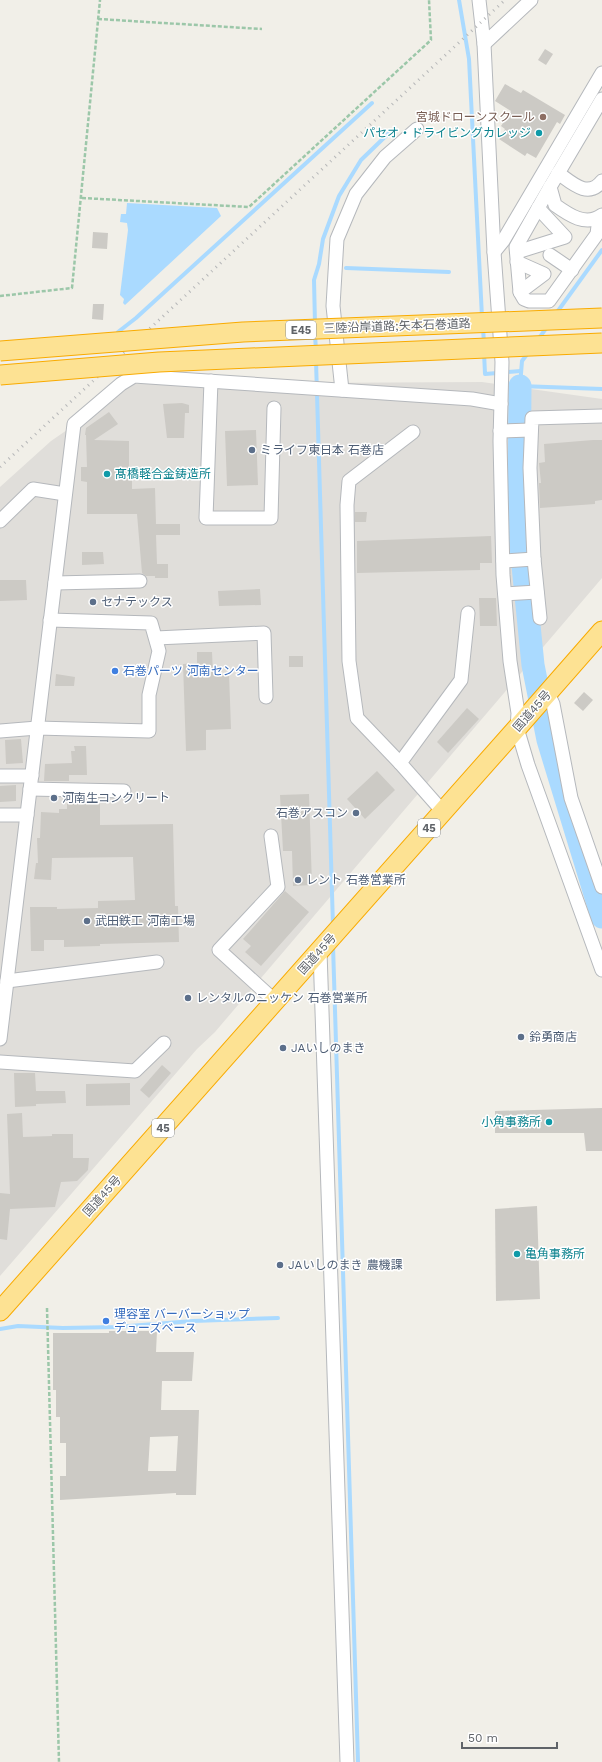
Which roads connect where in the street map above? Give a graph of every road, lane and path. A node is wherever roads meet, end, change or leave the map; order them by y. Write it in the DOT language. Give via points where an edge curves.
graph roads {
  1 [pos="100,0"];
  2 [pos="429,0"];
  3 [pos="479,0"];
  4 [pos="531,0"];
  5 [pos="98,19"];
  6 [pos="262,29"];
  7 [pos="484,44"];
  8 [pos="602,73"];
  9 [pos="599,98"];
  10 [pos="417,129"];
  11 [pos="558,173"];
  12 [pos="602,181"];
  13 [pos="550,187"];
  14 [pos="82,198"];
  15 [pos="538,208"];
  16 [pos="600,216"];
  17 [pos="494,252"];
  18 [pos="550,255"];
  19 [pos="517,257"];
  20 [pos="572,270"];
  21 [pos="520,292"];
  22 [pos="0,296"];
  23 [pos="602,318"];
  24 [pos="602,343"];
  25 [pos="0,352"];
  26 [pos="0,375"];
  27 [pos="211,381"];
  28 [pos="342,390"];
  29 [pos="501,404"];
  30 [pos="274,408"];
  31 [pos="602,416"];
  32 [pos="531,430"];
  33 [pos="501,431"];
  34 [pos="413,432"];
  35 [pos="65,494"];
  36 [pos="0,521"];
  37 [pos="534,559"];
  38 [pos="504,561"];
  39 [pos="140,581"];
  40 [pos="55,583"];
  41 [pos="537,592"];
  42 [pos="505,594"];
  43 [pos="468,613"];
  44 [pos="540,618"];
  45 [pos="50,620"];
  46 [pos="602,631"];
  47 [pos="156,638"];
  48 [pos="548,693"];
  49 [pos="266,697"];
  50 [pos="37,728"];
  51 [pos="518,728"];
  52 [pos="0,731"];
  53 [pos="400,763"];
  54 [pos="0,776"];
  55 [pos="32,776"];
  56 [pos="30,789"];
  57 [pos="124,791"];
  58 [pos="444,811"];
  59 [pos="0,815"];
  60 [pos="27,815"];
  61 [pos="272,836"];
  62 [pos="602,887"];
  63 [pos="323,947"];
  64 [pos="157,962"];
  65 [pos="602,970"];
  66 [pos="7,982"];
  67 [pos="276,1001"];
  68 [pos="0,1039"];
  69 [pos="164,1043"];
  70 [pos="0,1062"];
  71 [pos="47,1308"];
  72 [pos="0,1311"];
  73 [pos="59,1762"];
  74 [pos="347,1762"];
  1 -- 5 [label="path"];
  2 -- 14 [label="path" via="431,40 249,207"];
  3 -- 7 [label="street"];
  4 -- 7 [label="street"];
  5 -- 6 [label="path"];
  5 -- 14 [label="path"];
  7 -- 17 [label="street"];
  8 -- 9 [label="street"];
  9 -- 11 [label="street"];
  9 -- 17 [label="street"];
  10 -- 28 [label="street" via="385,157 356,194 337,239 333,306"];
  11 -- 12 [label="street" via="580,188 588,190"];
  11 -- 13 [label="street"];
  13 -- 15 [label="street"];
  13 -- 16 [label="street" via="555,205 577,220"];
  14 -- 22 [label="path" via="72,288"];
  15 -- 19 [label="street" via="516,247"];
  15 -- 19 [label="street" via="565,237"];
  16 -- 20 [label="street" via="597,234"];
  17 -- 29 [label="street" via="502,364"];
  18 -- 20 [label="street"];
  19 -- 21 [label="street"];
  19 -- 21 [label="street" via="544,274"];
  20 -- 21 [label="street" via="549,301 529,301 524,299"];
  23 -- 25 [label="highway, 三陸沿岸道路;矢本石巻道路 / E45, bridge" via="243,332"];
  24 -- 26 [label="highway, 三陸沿岸道路;矢本石巻道路 / E45, bridge" via="160,362"];
  27 -- 28 [label="street"];
  27 -- 30 [label="street" via="206,518 271,518"];
  27 -- 35 [label="street" via="134,376 121,384 74,424"];
  28 -- 29 [label="street" via="472,399"];
  29 -- 33 [label="street"];
  31 -- 32 [label="street" via="532,418"];
  32 -- 33 [label="street"];
  32 -- 37 [label="street"];
  33 -- 38 [label="street"];
  34 -- 53 [label="street" via="349,481 347,505 349,661 357,718"];
  35 -- 36 [label="street" via="33,489"];
  35 -- 40 [label="street"];
  37 -- 38 [label="street"];
  37 -- 41 [label="street"];
  38 -- 42 [label="street"];
  39 -- 40 [label="street"];
  40 -- 45 [label="street"];
  41 -- 42 [label="street"];
  41 -- 44 [label="street"];
  42 -- 51 [label="street"];
  43 -- 53 [label="street" via="461,680"];
  45 -- 47 [label="street" via="151,623"];
  45 -- 50 [label="street"];
  46 -- 48 [label="highway, 国道45号 / 45"];
  47 -- 49 [label="street" via="264,633"];
  47 -- 50 [label="street" via="159,651 149,695 150,731"];
  48 -- 51 [label="highway, 国道45号 / 45"];
  48 -- 62 [label="street" via="553,704 570,798"];
  50 -- 52 [label="street"];
  50 -- 55 [label="street"];
  51 -- 58 [label="highway, 国道45号 / 45"];
  51 -- 65 [label="street" via="528,765"];
  53 -- 58 [label="street"];
  54 -- 55 [label="street"];
  55 -- 56 [label="street"];
  56 -- 57 [label="street"];
  56 -- 60 [label="street"];
  58 -- 63 [label="highway, 国道45号 / 45"];
  59 -- 60 [label="street"];
  60 -- 66 [label="street"];
  61 -- 67 [label="street" via="278,887 219,950"];
  63 -- 67 [label="highway, 国道45号 / 45"];
  63 -- 74 [label="street"];
  64 -- 66 [label="street"];
  66 -- 68 [label="street"];
  67 -- 72 [label="highway, 国道45号 / 45"];
  69 -- 70 [label="street" via="136,1071"];
  71 -- 73 [label="path"];
}
